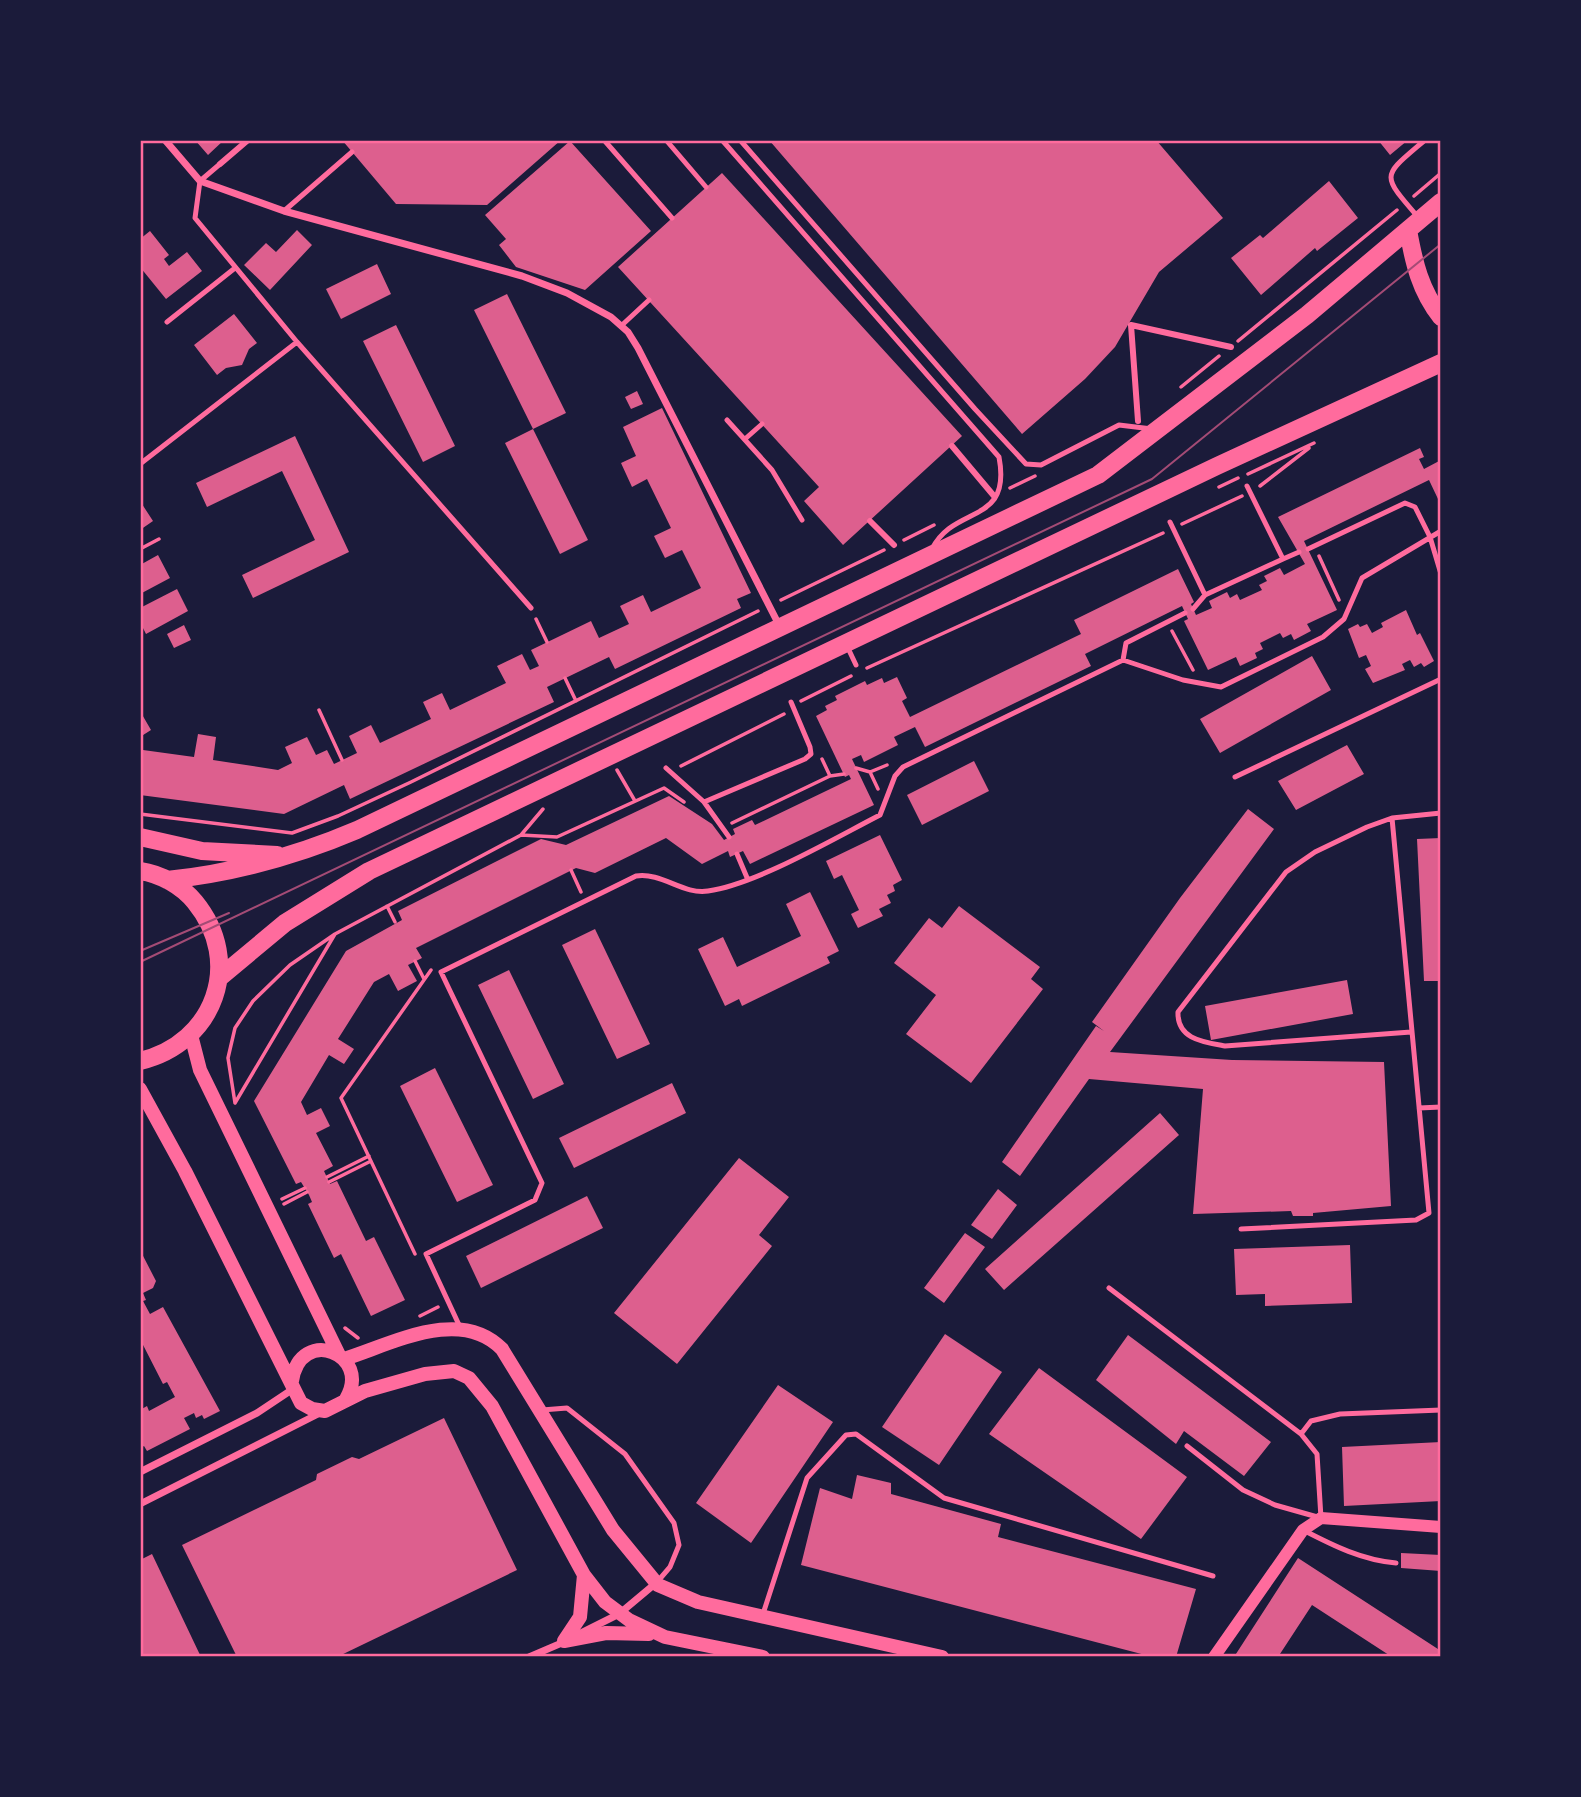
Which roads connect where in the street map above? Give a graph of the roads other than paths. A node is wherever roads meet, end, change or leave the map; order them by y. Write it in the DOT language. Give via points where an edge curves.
graph roads {
  1 [pos="165,140"];
  2 [pos="248,140"];
  3 [pos="604,140"];
  4 [pos="666,140"];
  5 [pos="722,140"];
  6 [pos="740,140"];
  7 [pos="1425,140"];
  8 [pos="352,152"];
  9 [pos="220,164"];
  10 [pos="200,181"];
  11 [pos="706,187"];
  12 [pos="1441,202"];
  13 [pos="284,211"];
  14 [pos="672,218"];
  15 [pos="1414,225"];
  16 [pos="235,268"];
  17 [pos="649,300"];
  18 [pos="1441,317"];
  19 [pos="167,322"];
  20 [pos="621,326"];
  21 [pos="297,342"];
  22 [pos="1231,347"];
  23 [pos="1441,363"];
  24 [pos="727,419"];
  25 [pos="1138,421"];
  26 [pos="762,424"];
  27 [pos="1158,430"];
  28 [pos="745,439"];
  29 [pos="952,446"];
  30 [pos="140,464"];
  31 [pos="1247,486"];
  32 [pos="994,496"];
  33 [pos="802,520"];
  34 [pos="870,521"];
  35 [pos="1172,525"];
  36 [pos="1441,531"];
  37 [pos="1430,537"];
  38 [pos="894,545"];
  39 [pos="1299,552"];
  40 [pos="1309,552"];
  41 [pos="927,558"];
  42 [pos="1283,559"];
  43 [pos="1441,574"];
  44 [pos="1205,595"];
  45 [pos="531,608"];
  46 [pos="1193,609"];
  47 [pos="1185,613"];
  48 [pos="780,628"];
  49 [pos="846,643"];
  50 [pos="1123,660"];
  51 [pos="856,665"];
  52 [pos="1441,678"];
  53 [pos="792,705"];
  54 [pos="667,770"];
  55 [pos="1235,776"];
  56 [pos="704,802"];
  57 [pos="1441,813"];
  58 [pos="1392,818"];
  59 [pos="140,837"];
  60 [pos="729,837"];
  61 [pos="737,854"];
  62 [pos="291,855"];
  63 [pos="140,871"];
  64 [pos="167,880"];
  65 [pos="748,880"];
  66 [pos="219,978"];
  67 [pos="1411,1032"];
  68 [pos="191,1035"];
  69 [pos="140,1061"];
  70 [pos="140,1089"];
  71 [pos="1441,1107"];
  72 [pos="1419,1108"];
  73 [pos="1241,1230"];
  74 [pos="1110,1288"];
  75 [pos="460,1327"];
  76 [pos="342,1357"];
  77 [pos="292,1385"];
  78 [pos="346,1399"];
  79 [pos="1441,1410"];
  80 [pos="325,1411"];
  81 [pos="539,1411"];
  82 [pos="1301,1434"];
  83 [pos="1186,1446"];
  84 [pos="140,1472"];
  85 [pos="140,1504"];
  86 [pos="1321,1518"];
  87 [pos="1441,1527"];
  88 [pos="1303,1530"];
  89 [pos="1396,1563"];
  90 [pos="584,1575"];
  91 [pos="1213,1576"];
  92 [pos="656,1583"];
  93 [pos="619,1614"];
  94 [pos="762,1617"];
  95 [pos="665,1637"];
  96 [pos="564,1641"];
  97 [pos="529,1657"];
  98 [pos="763,1657"];
  99 [pos="942,1657"];
  100 [pos="1214,1657"];
  1 -- 10 [label="street"];
  2 -- 9 [label="street"];
  3 -- 14 [label="lane"];
  4 -- 11 [label="lane"];
  5 -- 41 [label="lane" via="999,457 1002,470 992,504 945,530"];
  6 -- 27 [label="lane" via="1027,464 1041,465 1119,425"];
  7 -- 15 [label="lane" via="1389,175"];
  8 -- 13 [label="lane"];
  9 -- 10 [label="lane"];
  10 -- 13 [label="street"];
  10 -- 16 [label="lane" via="195,218"];
  12 -- 15 [label="main road"];
  13 -- 20 [label="street" via="522,276 567,293"];
  15 -- 18 [label="main road" via="1418,277"];
  15 -- 27 [label="main road"];
  16 -- 19 [label="lane"];
  16 -- 21 [label="lane"];
  17 -- 20 [label="lane"];
  20 -- 48 [label="street" via="638,348"];
  21 -- 30 [label="lane"];
  21 -- 45 [label="lane"];
  22 -- 25 [label="street" via="1131,325"];
  23 -- 49 [label="main road"];
  24 -- 28 [label="lane"];
  26 -- 28 [label="lane"];
  27 -- 41 [label="main road" via="1098,475"];
  28 -- 33 [label="lane" via="772,470"];
  29 -- 32 [label="street"];
  31 -- 42 [label="lane"];
  34 -- 38 [label="street"];
  35 -- 44 [label="lane"];
  36 -- 37 [label="lane"];
  37 -- 40 [label="lane" via="1415,507 1405,503"];
  37 -- 43 [label="lane"];
  37 -- 50 [label="lane" via="1362,578 1344,619 1323,638 1221,687"];
  39 -- 42 [label="lane"];
  41 -- 48 [label="main road"];
  42 -- 44 [label="lane"];
  44 -- 46 [label="lane"];
  47 -- 50 [label="lane" via="1126,643"];
  48 -- 62 [label="main road" via="357,830"];
  49 -- 51 [label="lane"];
  49 -- 66 [label="main road" via="369,871 285,923"];
  50 -- 65 [label="lane" via="903,767 888,790 880,815"];
  52 -- 55 [label="lane"];
  53 -- 56 [label="lane" via="811,754"];
  54 -- 56 [label="lane"];
  56 -- 60 [label="lane"];
  57 -- 58 [label="lane"];
  58 -- 67 [label="lane"];
  58 -- 67 [label="lane" via="1326,846 1286,872 1178,1012 1178,1021 1196,1041 1225,1046"];
  59 -- 62 [label="main road" via="202,851"];
  61 -- 65 [label="lane"];
  62 -- 64 [label="main road" via="212,875"];
  63 -- 64 [label="main road"];
  64 -- 66 [label="main road" via="188,894 208,920 217,940"];
  65 -- 75 [label="lane" via="706,892 636,876 441,972 542,1183 535,1200 426,1254"];
  66 -- 68 [label="main road" via="214,1000"];
  67 -- 72 [label="lane"];
  68 -- 69 [label="main road" via="166,1052"];
  68 -- 76 [label="main road" via="200,1070"];
  70 -- 77 [label="main road"];
  71 -- 72 [label="lane"];
  72 -- 73 [label="lane" via="1429,1204 1429,1213 1423,1218"];
  74 -- 82 [label="lane"];
  75 -- 76 [label="main road"];
  75 -- 81 [label="main road" via="478,1331 502,1349"];
  76 -- 77 [label="main road" via="321,1350 307,1354 295,1366"];
  76 -- 78 [label="main road" via="352,1380"];
  77 -- 80 [label="main road" via="306,1406"];
  77 -- 84 [label="street" via="257,1413"];
  78 -- 80 [label="main road"];
  78 -- 90 [label="main road" via="425,1374 454,1371 469,1378 492,1406"];
  79 -- 82 [label="lane" via="1340,1414 1311,1421"];
  80 -- 85 [label="street"];
  81 -- 92 [label="main road" via="622,1543"];
  81 -- 92 [label="lane" via="567,1408 625,1454 674,1523 680,1545"];
  82 -- 86 [label="lane" via="1317,1454"];
  83 -- 86 [label="lane" via="1243,1490"];
  86 -- 87 [label="street"];
  86 -- 88 [label="street"];
  88 -- 89 [label="lane" via="1343,1551"];
  88 -- 100 [label="street"];
  90 -- 93 [label="main road"];
  90 -- 96 [label="main road" via="580,1617"];
  91 -- 94 [label="lane" via="944,1498 856,1434 846,1435 807,1478"];
  92 -- 93 [label="street"];
  92 -- 94 [label="main road" via="698,1602"];
  93 -- 95 [label="main road"];
  93 -- 96 [label="street"];
  94 -- 99 [label="main road"];
  95 -- 96 [label="main road" via="615,1632"];
  95 -- 98 [label="main road"];
  96 -- 97 [label="street"];
}
